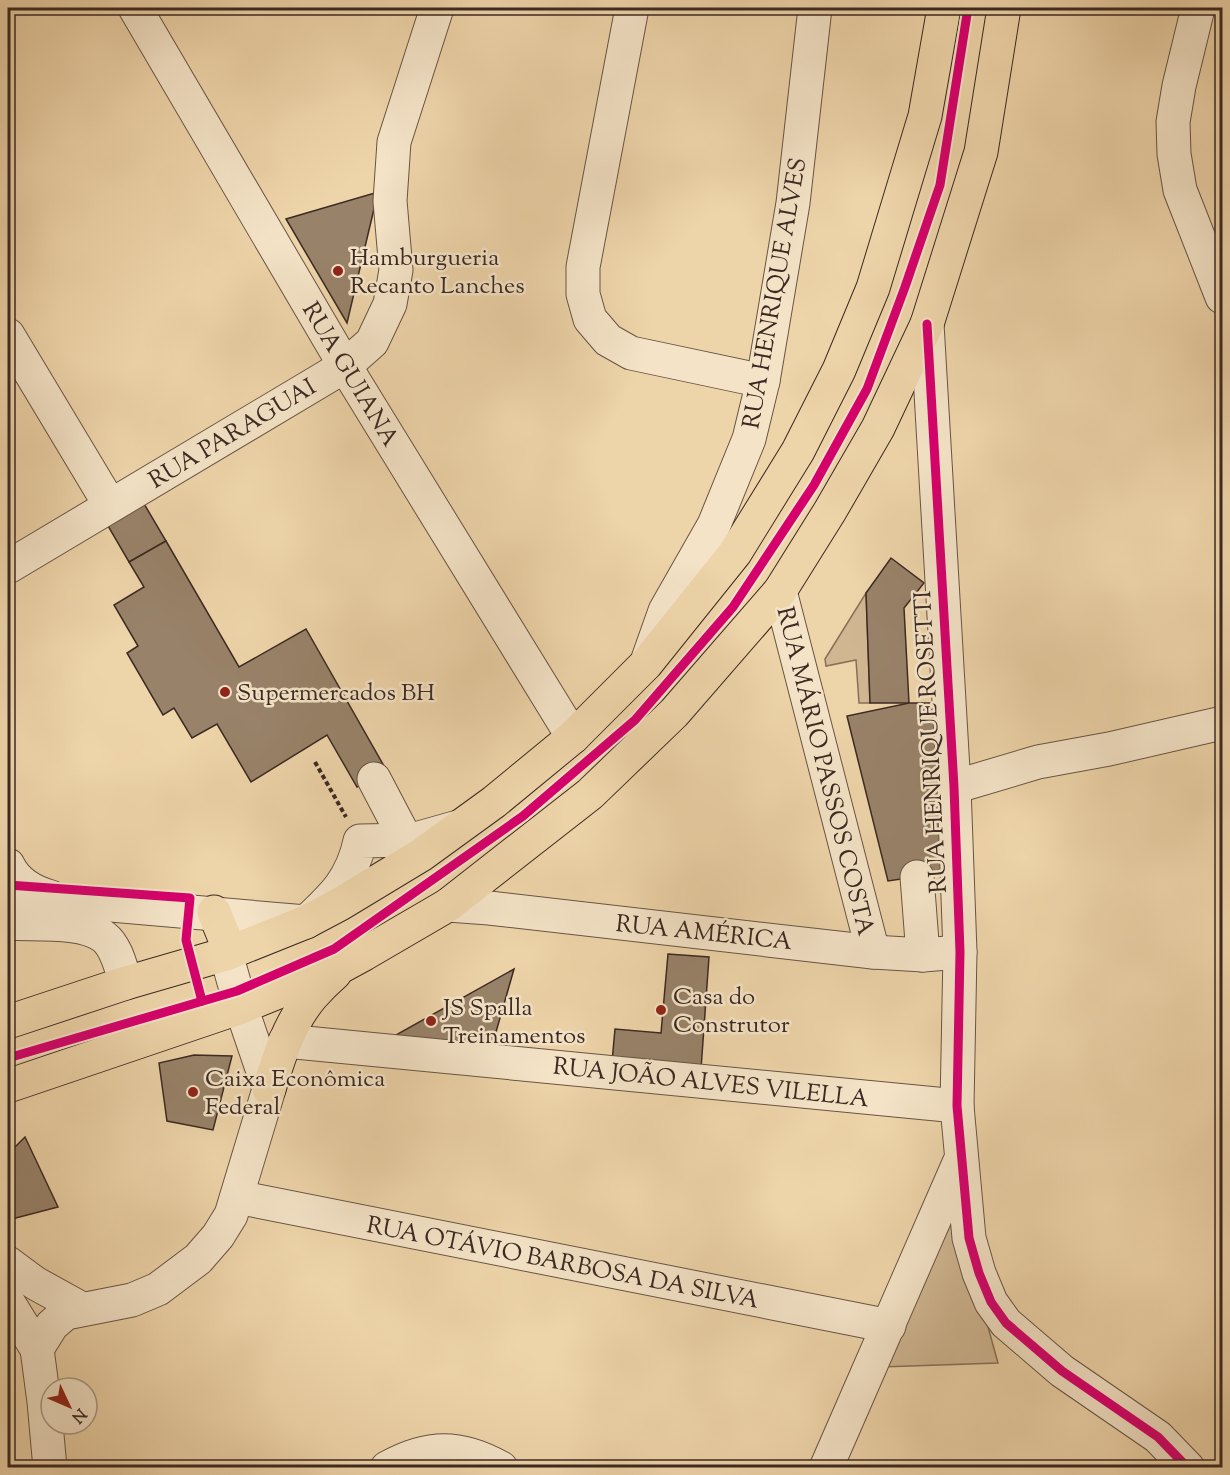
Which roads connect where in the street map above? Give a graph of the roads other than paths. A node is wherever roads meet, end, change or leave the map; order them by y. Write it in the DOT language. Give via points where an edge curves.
graph roads {
  1 [pos="135,8"];
  2 [pos="437,8"];
  3 [pos="632,8"];
  4 [pos="815,8"];
  5 [pos="944,8"];
  6 [pos="1004,8"];
  7 [pos="1198,8"];
  8 [pos="1222,297"];
  9 [pos="927,324"];
  10 [pos="8,335"];
  11 [pos="345,366"];
  12 [pos="763,381"];
  13 [pos="118,504"];
  14 [pos="8,567"];
  15 [pos="780,591"];
  16 [pos="646,664"];
  17 [pos="1222,723"];
  18 [pos="573,737"];
  19 [pos="374,779"];
  20 [pos="954,787"];
  21 [pos="462,825"];
  22 [pos="406,840"];
  23 [pos="8,865"];
  24 [pos="917,877"];
  25 [pos="8,896"];
  26 [pos="64,900"];
  27 [pos="448,906"];
  28 [pos="214,912"];
  29 [pos="306,922"];
  30 [pos="8,923"];
  31 [pos="873,951"];
  32 [pos="960,952"];
  33 [pos="226,954"];
  34 [pos="923,955"];
  35 [pos="340,967"];
  36 [pos="126,983"];
  37 [pos="241,1007"];
  38 [pos="8,1022"];
  39 [pos="285,1041"];
  40 [pos="8,1086"];
  41 [pos="268,1089"];
  42 [pos="957,1106"];
  43 [pos="961,1159"];
  44 [pos="237,1197"];
  45 [pos="8,1263"];
  46 [pos="8,1302"];
  47 [pos="82,1309"];
  48 [pos="889,1326"];
  49 [pos="37,1349"];
  50 [pos="50,1467"];
  51 [pos="387,1467"];
  52 [pos="501,1467"];
  53 [pos="826,1467"];
  54 [pos="1188,1467"];
  1 -- 11 [label="street, RUA GUIANA"];
  2 -- 11 [label="street, RUA PARAGUAI" via="394,141 390,201 396,270 390,304 372,342"];
  3 -- 12 [label="street" via="583,267 583,294 590,319 608,340 631,352"];
  4 -- 12 [label="street, RUA HENRIQUE ALVES" via="793,203"];
  5 -- 16 [label="main road" via="925,116 873,288 839,370 798,451 735,553"];
  6 -- 9 [label="main road" via="981,152"];
  7 -- 8 [label="street" via="1173,122 1174,154 1180,190"];
  9 -- 15 [label="main road" via="878,428"];
  9 -- 20 [label="street, RUA HENRIQUE ROSETTI"];
  10 -- 13 [label="street"];
  11 -- 13 [label="street, RUA PARAGUAI"];
  11 -- 18 [label="street, RUA GUIANA"];
  12 -- 16 [label="street, RUA HENRIQUE ALVES" via="749,439 714,525 665,611"];
  13 -- 14 [label="street, RUA PARAGUAI"];
  15 -- 27 [label="main road" via="674,713 599,786"];
  15 -- 31 [label="street, RUA MÁRIO PASSOS COSTA"];
  16 -- 18 [label="main road"];
  17 -- 20 [label="street" via="1038,762"];
  18 -- 21 [label="main road"];
  19 -- 22 [label="street"];
  20 -- 32 [label="street, RUA HENRIQUE ROSETTI"];
  21 -- 22 [label="street"];
  21 -- 29 [label="main road" via="421,855"];
  22 -- 29 [label="street" via="360,841 347,878"];
  23 -- 26 [label="street" via="21,883"];
  24 -- 34 [label="street"];
  25 -- 26 [label="street"];
  26 -- 28 [label="street"];
  27 -- 31 [label="street, RUA AMÉRICA"];
  27 -- 35 [label="main road"];
  28 -- 29 [label="street"];
  28 -- 33 [label="main road" via="225,939"];
  29 -- 33 [label="main road"];
  30 -- 36 [label="street" via="84,927 105,937"];
  31 -- 34 [label="street, RUA AMÉRICA"];
  32 -- 34 [label="street, RUA AMÉRICA"];
  32 -- 42 [label="street, RUA HENRIQUE ROSETTI"];
  33 -- 36 [label="main road"];
  33 -- 37 [label="street"];
  35 -- 37 [label="main road"];
  35 -- 39 [label="main road" via="311,997"];
  36 -- 38 [label="main road"];
  37 -- 40 [label="main road"];
  37 -- 41 [label="street"];
  39 -- 41 [label="main road"];
  39 -- 42 [label="street, RUA JOÃO ALVES VILELLA"];
  41 -- 44 [label="street"];
  42 -- 43 [label="street, RUA HENRIQUE ROSETTI"];
  43 -- 48 [label="street"];
  43 -- 54 [label="street, RUA HENRIQUE ROSETTI" via="969,1238 990,1302 1033,1347 1158,1437"];
  44 -- 47 [label="street" via="218,1236 198,1259 158,1289 132,1300"];
  44 -- 48 [label="street, RUA OTÁVIO BARBOSA DA SILVA"];
  45 -- 47 [label="street"];
  46 -- 49 [label="street"];
  47 -- 49 [label="street" via="58,1318"];
  48 -- 53 [label="street"];
  49 -- 50 [label="street"];
  51 -- 52 [label="street" via="415,1455 454,1449"];
}
